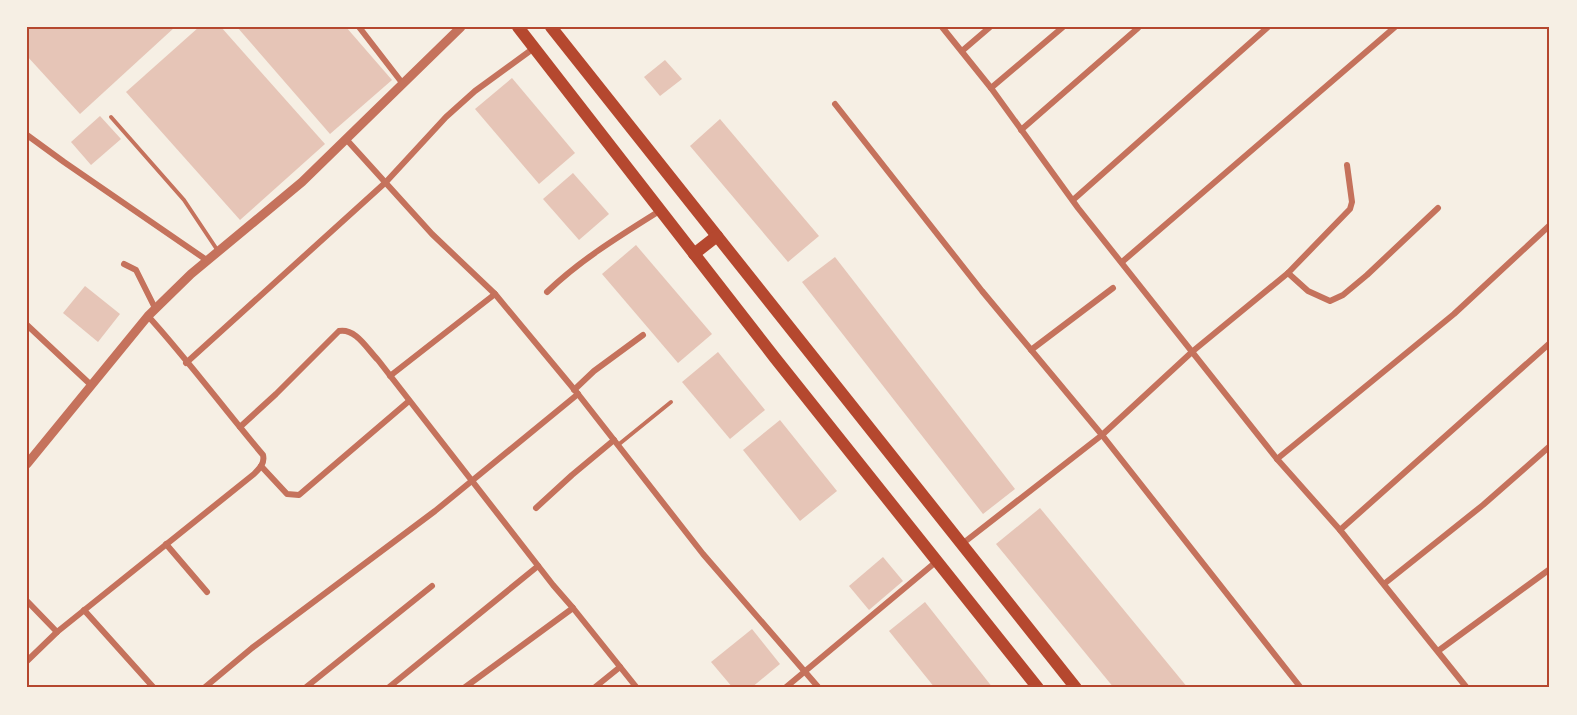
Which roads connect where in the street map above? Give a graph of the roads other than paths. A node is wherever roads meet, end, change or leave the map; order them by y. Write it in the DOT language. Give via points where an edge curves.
graph roads {
  1 [pos="359,27"];
  2 [pos="461,27"];
  3 [pos="518,27"];
  4 [pos="551,27"];
  5 [pos="942,27"];
  6 [pos="990,27"];
  7 [pos="1063,27"];
  8 [pos="1395,27"];
  9 [pos="1138,28"];
  10 [pos="1263,29"];
  11 [pos="534,48"];
  12 [pos="962,51"];
  13 [pos="403,84"];
  14 [pos="991,88"];
  15 [pos="835,104"];
  16 [pos="111,117"];
  17 [pos="1021,130"];
  18 [pos="27,135"];
  19 [pos="346,139"];
  20 [pos="1347,165"];
  21 [pos="386,182"];
  22 [pos="1073,200"];
  23 [pos="1438,208"];
  24 [pos="661,210"];
  25 [pos="1550,225"];
  26 [pos="717,236"];
  27 [pos="218,252"];
  28 [pos="694,254"];
  29 [pos="208,261"];
  30 [pos="1122,262"];
  31 [pos="124,264"];
  32 [pos="1288,273"];
  33 [pos="1113,288"];
  34 [pos="547,292"];
  35 [pos="495,294"];
  36 [pos="155,308"];
  37 [pos="148,316"];
  38 [pos="27,325"];
  39 [pos="643,335"];
  40 [pos="1550,343"];
  41 [pos="1031,350"];
  42 [pos="1193,351"];
  43 [pos="186,363"];
  44 [pos="390,376"];
  45 [pos="91,385"];
  46 [pos="576,392"];
  47 [pos="409,401"];
  48 [pos="671,402"];
  49 [pos="240,427"];
  50 [pos="1102,435"];
  51 [pos="616,443"];
  52 [pos="1550,446"];
  53 [pos="1277,459"];
  54 [pos="28,461"];
  55 [pos="261,466"];
  56 [pos="471,480"];
  57 [pos="536,508"];
  58 [pos="1340,530"];
  59 [pos="166,544"];
  60 [pos="962,544"];
  61 [pos="937,561"];
  62 [pos="538,566"];
  63 [pos="1550,569"];
  64 [pos="1384,584"];
  65 [pos="432,586"];
  66 [pos="207,592"];
  67 [pos="27,602"];
  68 [pos="573,608"];
  69 [pos="84,610"];
  70 [pos="57,632"];
  71 [pos="1438,651"];
  72 [pos="27,661"];
  73 [pos="620,667"];
  74 [pos="805,671"];
  75 [pos="154,688"];
  76 [pos="204,688"];
  77 [pos="304,688"];
  78 [pos="388,688"];
  79 [pos="464,688"];
  80 [pos="594,688"];
  81 [pos="637,688"];
  82 [pos="785,688"];
  83 [pos="819,688"];
  84 [pos="1038,688"];
  85 [pos="1076,688"];
  86 [pos="1301,688"];
  87 [pos="1467,688"];
  1 -- 13 [label="street"];
  2 -- 13 [label="street"];
  3 -- 11 [label="highway"];
  4 -- 26 [label="highway"];
  5 -- 12 [label="street"];
  6 -- 12 [label="street"];
  7 -- 14 [label="street"];
  8 -- 30 [label="street"];
  9 -- 17 [label="street"];
  10 -- 22 [label="street"];
  11 -- 21 [label="street" via="453,110"];
  11 -- 24 [label="highway"];
  12 -- 14 [label="street"];
  13 -- 19 [label="street"];
  14 -- 17 [label="street"];
  15 -- 41 [label="street"];
  16 -- 27 [label="lane" via="184,200"];
  17 -- 22 [label="street"];
  18 -- 29 [label="street"];
  19 -- 21 [label="street"];
  19 -- 27 [label="street" via="302,183"];
  20 -- 32 [label="street" via="1350,209"];
  21 -- 35 [label="street" via="432,234"];
  21 -- 43 [label="street"];
  22 -- 30 [label="street"];
  23 -- 32 [label="street" via="1359,282 1330,302 1308,291"];
  24 -- 28 [label="highway"];
  24 -- 34 [label="street"];
  25 -- 53 [label="street" via="1454,314"];
  26 -- 28 [label="highway"];
  26 -- 60 [label="highway"];
  27 -- 29 [label="street"];
  28 -- 61 [label="highway"];
  29 -- 36 [label="street"];
  30 -- 42 [label="street"];
  31 -- 36 [label="street" via="136,270"];
  32 -- 42 [label="street"];
  33 -- 41 [label="street"];
  35 -- 44 [label="street"];
  35 -- 46 [label="street"];
  36 -- 37 [label="street"];
  37 -- 43 [label="street"];
  37 -- 45 [label="street"];
  38 -- 45 [label="street"];
  39 -- 46 [label="street" via="594,371"];
  40 -- 58 [label="street"];
  41 -- 50 [label="street"];
  42 -- 50 [label="street"];
  42 -- 53 [label="street"];
  43 -- 49 [label="street"];
  44 -- 47 [label="street"];
  44 -- 49 [label="street" via="353,332 339,331"];
  45 -- 54 [label="street"];
  46 -- 51 [label="street"];
  46 -- 56 [label="street"];
  47 -- 55 [label="street" via="299,495 288,494"];
  47 -- 56 [label="street"];
  48 -- 51 [label="lane"];
  49 -- 55 [label="street" via="263,454"];
  50 -- 60 [label="street"];
  50 -- 86 [label="street"];
  51 -- 57 [label="street"];
  51 -- 74 [label="street" via="703,554"];
  52 -- 64 [label="street"];
  53 -- 58 [label="street"];
  55 -- 59 [label="street"];
  56 -- 62 [label="street"];
  56 -- 76 [label="street"];
  58 -- 64 [label="street"];
  59 -- 66 [label="street"];
  59 -- 69 [label="street"];
  60 -- 85 [label="highway"];
  61 -- 74 [label="street"];
  61 -- 84 [label="highway"];
  62 -- 68 [label="street"];
  62 -- 78 [label="street"];
  63 -- 71 [label="street"];
  64 -- 71 [label="street"];
  65 -- 77 [label="street"];
  67 -- 70 [label="street"];
  68 -- 73 [label="street"];
  68 -- 79 [label="street"];
  69 -- 70 [label="street"];
  69 -- 75 [label="street"];
  70 -- 72 [label="street"];
  71 -- 87 [label="street"];
  73 -- 80 [label="street"];
  73 -- 81 [label="street"];
  74 -- 82 [label="street"];
  74 -- 83 [label="street"];
}
